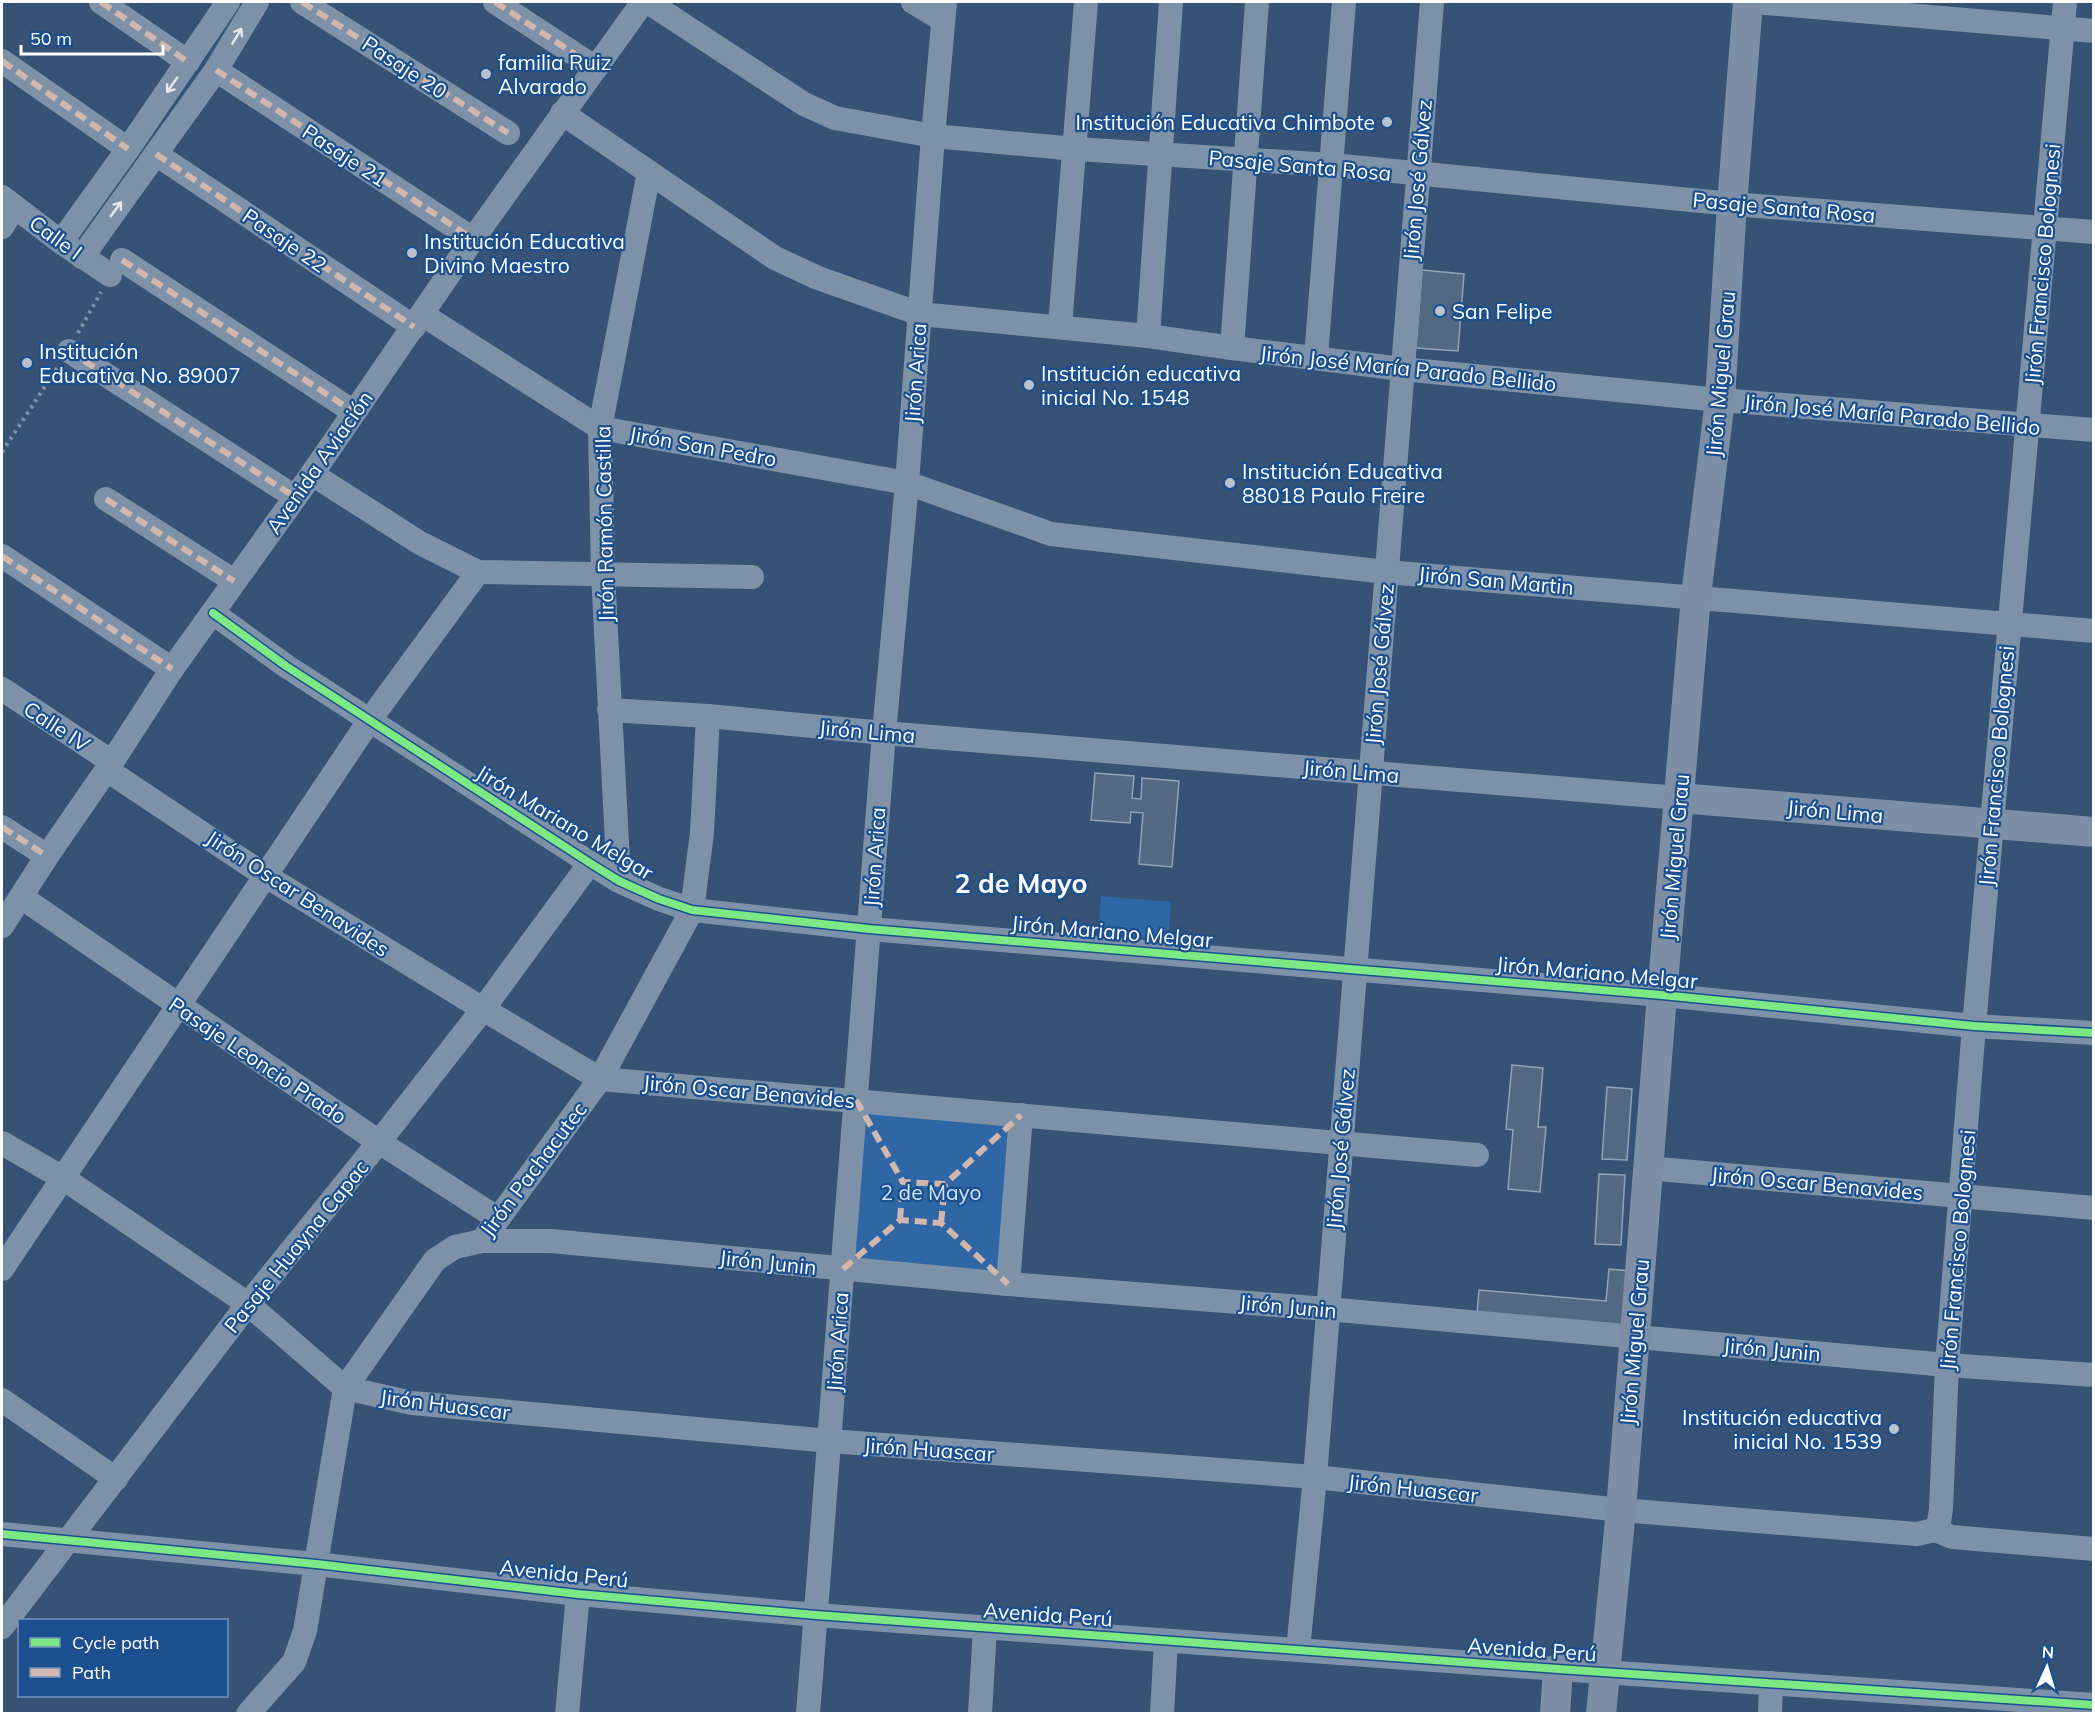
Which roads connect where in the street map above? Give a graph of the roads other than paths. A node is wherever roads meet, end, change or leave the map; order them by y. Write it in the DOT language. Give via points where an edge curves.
graph roads {
  1 [pos="100,2"];
  2 [pos="228,2"];
  3 [pos="257,2"];
  4 [pos="302,2"];
  5 [pos="495,2"];
  6 [pos="643,2"];
  7 [pos="648,2"];
  8 [pos="913,2"];
  9 [pos="1086,2"];
  10 [pos="1171,2"];
  11 [pos="1257,2"];
  12 [pos="1344,2"];
  13 [pos="1432,2"];
  14 [pos="1748,2"];
  15 [pos="1754,2"];
  16 [pos="2065,2"];
  17 [pos="944,11"];
  18 [pos="2063,28"];
  19 [pos="2094,31"];
  20 [pos="2,61"];
  21 [pos="188,62"];
  22 [pos="596,68"];
  23 [pos="216,70"];
  24 [pos="562,113"];
  25 [pos="508,133"];
  26 [pos="933,136"];
  27 [pos="128,149"];
  28 [pos="1076,149"];
  29 [pos="156,153"];
  30 [pos="1160,153"];
  31 [pos="1245,160"];
  32 [pos="1332,165"];
  33 [pos="649,172"];
  34 [pos="1418,174"];
  35 [pos="8,202"];
  36 [pos="1732,204"];
  37 [pos="2,227"];
  38 [pos="2044,227"];
  39 [pos="2094,232"];
  40 [pos="473,240"];
  41 [pos="61,242"];
  42 [pos="82,257"];
  43 [pos="920,314"];
  44 [pos="419,321"];
  45 [pos="1060,326"];
  46 [pos="1148,336"];
  47 [pos="1232,348"];
  48 [pos="69,351"];
  49 [pos="1316,357"];
  50 [pos="1402,369"];
  51 [pos="1720,400"];
  52 [pos="354,412"];
  53 [pos="2028,424"];
  54 [pos="600,428"];
  55 [pos="2094,430"];
  56 [pos="312,474"];
  57 [pos="907,483"];
  58 [pos="295,496"];
  59 [pos="106,498"];
  60 [pos="2,556"];
  61 [pos="478,572"];
  62 [pos="1386,572"];
  63 [pos="603,574"];
  64 [pos="752,576"];
  65 [pos="234,581"];
  66 [pos="1696,596"];
  67 [pos="213,613"];
  68 [pos="2008,625"];
  69 [pos="2094,631"];
  70 [pos="166,665"];
  71 [pos="2,689"];
  72 [pos="609,710"];
  73 [pos="708,716"];
  74 [pos="369,721"];
  75 [pos="884,733"];
  76 [pos="110,766"];
  77 [pos="1370,773"];
  78 [pos="1679,798"];
  79 [pos="1992,824"];
  80 [pos="2,827"];
  81 [pos="2094,832"];
  82 [pos="46,856"];
  83 [pos="590,863"];
  84 [pos="266,876"];
  85 [pos="618,881"];
  86 [pos="21,897"];
  87 [pos="693,910"];
  88 [pos="2,926"];
  89 [pos="869,929"];
  90 [pos="1354,969"];
  91 [pos="1662,995"];
  92 [pos="178,1006"];
  93 [pos="483,1010"];
  94 [pos="1974,1026"];
  95 [pos="2094,1033"];
  96 [pos="600,1079"];
  97 [pos="856,1100"];
  98 [pos="1021,1115"];
  99 [pos="380,1142"];
  100 [pos="2,1143"];
  101 [pos="1341,1144"];
  102 [pos="1477,1155"];
  103 [pos="1648,1168"];
  104 [pos="63,1178"];
  105 [pos="1961,1196"];
  106 [pos="2094,1208"];
  107 [pos="497,1218"];
  108 [pos="482,1241"];
  109 [pos="2,1269"];
  110 [pos="843,1269"];
  111 [pos="1008,1284"];
  112 [pos="248,1304"];
  113 [pos="1328,1309"];
  114 [pos="1634,1337"];
  115 [pos="1947,1365"];
  116 [pos="2094,1375"];
  117 [pos="345,1389"];
  118 [pos="2,1400"];
  119 [pos="830,1441"];
  120 [pos="1315,1477"];
  121 [pos="116,1479"];
  122 [pos="1621,1510"];
  123 [pos="1935,1530"];
  124 [pos="2,1534"];
  125 [pos="67,1540"];
  126 [pos="2094,1549"];
  127 [pos="316,1564"];
  128 [pos="578,1594"];
  129 [pos="816,1615"];
  130 [pos="2,1627"];
  131 [pos="985,1627"];
  132 [pos="1166,1641"];
  133 [pos="1298,1650"];
  134 [pos="1558,1670"];
  135 [pos="1605,1672"];
  136 [pos="1771,1683"];
  137 [pos="2094,1705"];
  138 [pos="248,1713"];
  139 [pos="567,1713"];
  140 [pos="808,1713"];
  141 [pos="980,1713"];
  142 [pos="1162,1713"];
  143 [pos="1555,1713"];
  144 [pos="1601,1713"];
  145 [pos="1770,1713"];
  1 -- 21 [label="street"];
  2 -- 21 [label="street"];
  23 -- 3 [label="street, one-way"];
  4 -- 25 [label="street, Pasaje 20"];
  5 -- 22 [label="street"];
  6 -- 22 [label="street, Avenida Aviación"];
  7 -- 26 [label="street, Pasaje Santa Rosa" via="804,104 835,118"];
  8 -- 17 [label="street"];
  9 -- 28 [label="street"];
  10 -- 30 [label="street"];
  11 -- 31 [label="street"];
  12 -- 32 [label="street"];
  13 -- 34 [label="street, Jirón José Gálvez"];
  14 -- 36 [label="main road, Jirón Miguel Grau"];
  15 -- 18 [label="street"];
  16 -- 18 [label="street, Jirón Francisco Bolognesi"];
  17 -- 26 [label="street, Jirón Arica"];
  18 -- 19 [label="street"];
  18 -- 38 [label="street, Jirón Francisco Bolognesi"];
  20 -- 27 [label="street"];
  21 -- 27 [label="street, one-way"];
  22 -- 24 [label="street, Avenida Aviación"];
  23 -- 29 [label="street"];
  23 -- 40 [label="street, Pasaje 21"];
  24 -- 33 [label="street, Jirón José María Parado Bellido"];
  24 -- 40 [label="street, Avenida Aviación"];
  26 -- 28 [label="street, Pasaje Santa Rosa"];
  26 -- 43 [label="street, Jirón Arica"];
  27 -- 41 [label="street"];
  28 -- 30 [label="street, Pasaje Santa Rosa"];
  28 -- 45 [label="street"];
  42 -- 29 [label="street, one-way"];
  29 -- 44 [label="street, Pasaje 22"];
  30 -- 31 [label="street, Pasaje Santa Rosa"];
  30 -- 46 [label="street"];
  31 -- 32 [label="street, Pasaje Santa Rosa"];
  31 -- 47 [label="street"];
  32 -- 34 [label="street, Pasaje Santa Rosa"];
  32 -- 49 [label="street"];
  33 -- 43 [label="street, Jirón José María Parado Bellido" via="776,258 818,279"];
  33 -- 54 [label="street, Jirón Ramón Castilla"];
  34 -- 36 [label="street, Pasaje Santa Rosa"];
  34 -- 50 [label="street, Jirón José Gálvez"];
  35 -- 37 [label="street"];
  35 -- 41 [label="street, Calle I"];
  36 -- 38 [label="street, Pasaje Santa Rosa"];
  36 -- 51 [label="main road, Jirón Miguel Grau"];
  38 -- 39 [label="street, Pasaje Santa Rosa"];
  38 -- 53 [label="street, Jirón Francisco Bolognesi"];
  40 -- 44 [label="street, Avenida Aviación"];
  41 -- 42 [label="street, Calle I"];
  42 -- 52 [label="street, Calle I" via="116,268"];
  43 -- 45 [label="street, Jirón José María Parado Bellido"];
  43 -- 57 [label="street, Jirón Arica"];
  44 -- 52 [label="street, Avenida Aviación"];
  44 -- 54 [label="street, Jirón San Pedro"];
  45 -- 46 [label="street, Jirón José María Parado Bellido"];
  46 -- 47 [label="street, Jirón José María Parado Bellido"];
  47 -- 49 [label="street, Jirón José María Parado Bellido"];
  48 -- 58 [label="street"];
  49 -- 50 [label="street, Jirón José María Parado Bellido"];
  50 -- 51 [label="street, Jirón José María Parado Bellido"];
  50 -- 62 [label="street, Jirón José Gálvez"];
  51 -- 53 [label="street, Jirón José María Parado Bellido"];
  51 -- 66 [label="main road, Jirón Miguel Grau"];
  52 -- 56 [label="street, Avenida Aviación"];
  53 -- 55 [label="street, Jirón José María Parado Bellido"];
  53 -- 68 [label="street, Jirón Francisco Bolognesi"];
  54 -- 57 [label="street, Jirón San Pedro"];
  54 -- 63 [label="street, Jirón Ramón Castilla"];
  56 -- 58 [label="street, Avenida Aviación"];
  56 -- 61 [label="street" via="420,543"];
  57 -- 62 [label="street, Jirón San Martin" via="1051,534"];
  57 -- 75 [label="street, Jirón Arica"];
  58 -- 65 [label="street, Avenida Aviación"];
  59 -- 65 [label="street"];
  60 -- 70 [label="street"];
  61 -- 63 [label="street"];
  61 -- 74 [label="street"];
  62 -- 66 [label="street, Jirón San Martin"];
  62 -- 77 [label="street, Jirón José Gálvez"];
  63 -- 64 [label="street"];
  63 -- 72 [label="street, Jirón Ramón Castilla"];
  65 -- 67 [label="street, Avenida Aviación"];
  66 -- 68 [label="street, Jirón San Martin"];
  66 -- 78 [label="main road, Jirón Miguel Grau"];
  67 -- 70 [label="street, Avenida Aviación"];
  67 -- 74 [label="street, Jirón Mariano Melgar"];
  68 -- 69 [label="street, Jirón San Martin"];
  68 -- 79 [label="street, Jirón Francisco Bolognesi"];
  70 -- 76 [label="street, Avenida Aviación"];
  71 -- 76 [label="street, Calle IV"];
  72 -- 73 [label="street, Jirón Lima"];
  72 -- 85 [label="street, Jirón Ramón Castilla"];
  73 -- 75 [label="street, Jirón Lima"];
  73 -- 87 [label="street, Jirón Pachacutec" via="702,833"];
  74 -- 83 [label="street, Jirón Mariano Melgar"];
  74 -- 84 [label="street"];
  75 -- 77 [label="street, Jirón Lima"];
  75 -- 89 [label="street, Jirón Arica"];
  76 -- 82 [label="street, Avenida Aviación"];
  76 -- 84 [label="street, Jirón Oscar Benavides"];
  77 -- 78 [label="street, Jirón Lima"];
  77 -- 90 [label="street, Jirón José Gálvez"];
  78 -- 79 [label="main road, Jirón Lima"];
  78 -- 91 [label="main road, Jirón Miguel Grau"];
  79 -- 81 [label="main road, Jirón Lima"];
  79 -- 94 [label="street, Jirón Francisco Bolognesi"];
  80 -- 82 [label="street"];
  82 -- 86 [label="street, Avenida Aviación"];
  83 -- 85 [label="street, Jirón Mariano Melgar"];
  83 -- 93 [label="street, Pasaje Huayna Capac"];
  84 -- 92 [label="street"];
  84 -- 93 [label="street, Jirón Oscar Benavides"];
  85 -- 87 [label="street, Jirón Mariano Melgar"];
  86 -- 88 [label="street, Avenida Aviación"];
  86 -- 92 [label="street, Pasaje Leoncio Prado"];
  87 -- 89 [label="street, Jirón Mariano Melgar"];
  87 -- 96 [label="street, Jirón Pachacutec"];
  89 -- 90 [label="street, Jirón Mariano Melgar"];
  89 -- 97 [label="street, Jirón Arica"];
  90 -- 91 [label="street, Jirón Mariano Melgar"];
  90 -- 101 [label="street, Jirón José Gálvez"];
  91 -- 94 [label="street, Jirón Mariano Melgar"];
  91 -- 103 [label="main road, Jirón Miguel Grau"];
  92 -- 99 [label="street, Pasaje Leoncio Prado"];
  92 -- 104 [label="street"];
  93 -- 96 [label="street, Jirón Oscar Benavides"];
  93 -- 99 [label="street, Pasaje Huayna Capac"];
  94 -- 95 [label="street, Jirón Mariano Melgar"];
  94 -- 105 [label="street, Jirón Francisco Bolognesi"];
  96 -- 97 [label="street, Jirón Oscar Benavides"];
  96 -- 107 [label="street, Jirón Pachacutec"];
  97 -- 98 [label="street, Jirón Oscar Benavides"];
  97 -- 110 [label="street, Jirón Arica"];
  98 -- 101 [label="street, Jirón Oscar Benavides"];
  98 -- 111 [label="street"];
  99 -- 107 [label="street, Pasaje Leoncio Prado"];
  99 -- 112 [label="street, Pasaje Huayna Capac"];
  100 -- 104 [label="street, Jirón Huascar"];
  101 -- 102 [label="street, Jirón Oscar Benavides"];
  101 -- 113 [label="street, Jirón José Gálvez"];
  103 -- 105 [label="street, Jirón Oscar Benavides"];
  103 -- 114 [label="main road, Jirón Miguel Grau"];
  104 -- 109 [label="street"];
  104 -- 112 [label="street, Jirón Huascar"];
  105 -- 106 [label="street, Jirón Oscar Benavides"];
  105 -- 115 [label="street, Jirón Francisco Bolognesi"];
  107 -- 108 [label="street, Jirón Pachacutec"];
  108 -- 110 [label="street, Jirón Junin" via="551,1241"];
  108 -- 117 [label="street, Jirón Pachacutec" via="455,1247 435,1260"];
  110 -- 111 [label="street, Jirón Junin"];
  110 -- 119 [label="street, Jirón Arica"];
  111 -- 113 [label="street, Jirón Junin"];
  112 -- 117 [label="street, Jirón Huascar"];
  112 -- 121 [label="street, Pasaje Huayna Capac"];
  113 -- 114 [label="street, Jirón Junin"];
  113 -- 120 [label="street, Jirón José Gálvez"];
  114 -- 115 [label="street, Jirón Junin"];
  114 -- 122 [label="main road, Jirón Miguel Grau"];
  115 -- 116 [label="street, Jirón Junin"];
  115 -- 123 [label="street, Jirón Francisco Bolognesi" via="1941,1509"];
  117 -- 119 [label="street, Jirón Huascar" via="412,1403"];
  117 -- 127 [label="street, Jirón Pachacutec"];
  118 -- 121 [label="street"];
  119 -- 120 [label="street, Jirón Huascar"];
  119 -- 129 [label="street, Jirón Arica"];
  120 -- 122 [label="street, Jirón Huascar"];
  120 -- 133 [label="street, Jirón José Gálvez"];
  121 -- 125 [label="street, Pasaje Huayna Capac"];
  122 -- 123 [label="street, Jirón Huascar" via="1917,1534"];
  122 -- 135 [label="main road, Jirón Miguel Grau"];
  123 -- 126 [label="street" via="1952,1538"];
  124 -- 125 [label="street, Avenida Perú"];
  125 -- 127 [label="street, Avenida Perú"];
  125 -- 130 [label="street, Pasaje Huayna Capac"];
  127 -- 128 [label="street, Avenida Perú"];
  127 -- 138 [label="street, Jirón Pachacutec" via="305,1631 294,1662"];
  128 -- 129 [label="street, Avenida Perú"];
  128 -- 139 [label="street"];
  129 -- 131 [label="street, Avenida Perú"];
  129 -- 140 [label="street, Jirón Arica"];
  131 -- 132 [label="street, Avenida Perú"];
  131 -- 141 [label="street"];
  132 -- 133 [label="street, Avenida Perú"];
  132 -- 142 [label="street"];
  133 -- 134 [label="street, Avenida Perú"];
  134 -- 135 [label="street, Avenida Perú"];
  134 -- 143 [label="main road"];
  135 -- 136 [label="street, Avenida Perú"];
  135 -- 144 [label="main road, Jirón Miguel Grau"];
  136 -- 137 [label="street, Avenida Perú"];
  136 -- 145 [label="street"];
}
